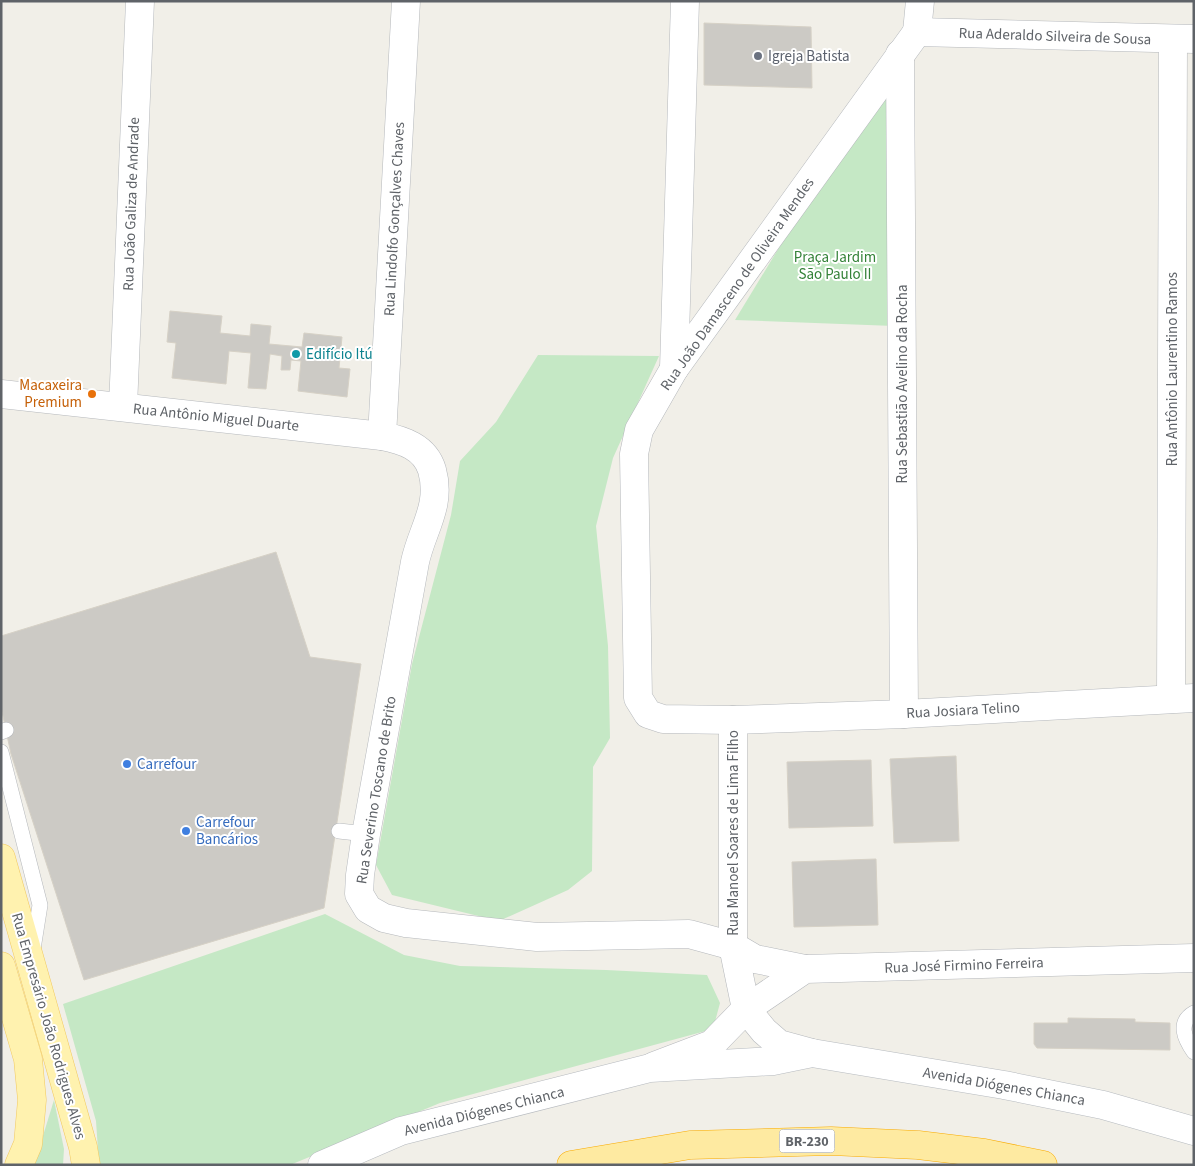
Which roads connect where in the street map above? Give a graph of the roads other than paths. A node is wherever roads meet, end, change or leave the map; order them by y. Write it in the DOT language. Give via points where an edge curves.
graph roads {
  1 [pos="140,1"];
  2 [pos="406,1"];
  3 [pos="685,1"];
  4 [pos="920,1"];
  5 [pos="917,32"];
  6 [pos="1183,39"];
  7 [pos="900,54"];
  8 [pos="674,369"];
  9 [pos="1,394"];
  10 [pos="123,407"];
  11 [pos="382,436"];
  12 [pos="426,456"];
  13 [pos="1182,698"];
  14 [pos="904,714"];
  15 [pos="733,720"];
  16 [pos="1,752"];
  17 [pos="339,832"];
  18 [pos="366,834"];
  19 [pos="1,858"];
  20 [pos="733,946"];
  21 [pos="1194,958"];
  22 [pos="31,963"];
  23 [pos="1,966"];
  24 [pos="805,969"];
  25 [pos="746,1008"];
  26 [pos="1194,1013"];
  27 [pos="1194,1052"];
  28 [pos="812,1053"];
  29 [pos="650,1068"];
  30 [pos="1194,1131"];
  31 [pos="19,1165"];
  32 [pos="86,1165"];
  33 [pos="322,1165"];
  34 [pos="571,1165"];
  35 [pos="1043,1165"];
  1 -- 10 [label="street, Rua João Galiza de Andrade"];
  2 -- 11 [label="street, Rua Lindolfo Gonçalves Chaves"];
  3 -- 8 [label="street"];
  4 -- 5 [label="street"];
  5 -- 6 [label="street, Rua Aderaldo Silveira de Sousa"];
  5 -- 7 [label="street, Rua João Damasceno de Oliveira Mendes"];
  6 -- 13 [label="street, Rua Antônio Laurentino Ramos"];
  7 -- 8 [label="street, Rua João Damasceno de Oliveira Mendes"];
  7 -- 14 [label="street, Rua Sebastião Avelino da Rocha"];
  8 -- 15 [label="street, Rua João Damasceno de Oliveira Mendes" via="639,430 634,454 638,698 648,714 663,719"];
  9 -- 10 [label="street, Rua Antônio Miguel Duarte"];
  10 -- 11 [label="street, Rua Antônio Miguel Duarte"];
  11 -- 12 [label="street, Rua Antônio Miguel Duarte" via="406,442"];
  12 -- 18 [label="street, Rua Severino Toscano de Brito" via="432,469 435,497 416,559"];
  13 -- 14 [label="street, Rua Josiara Telino"];
  14 -- 15 [label="street, Rua Josiara Telino"];
  15 -- 20 [label="street, Rua Manoel Soares de Lima Filho"];
  16 -- 22 [label="lane" via="40,905"];
  17 -- 18 [label="lane"];
  18 -- 20 [label="street, Rua Severino Toscano de Brito" via="359,894 368,908 384,918 537,936 688,934"];
  19 -- 22 [label="main road, Rua Empresário João Rodrigues Alves"];
  20 -- 24 [label="street, Rua Manoel Soares de Lima Filho" via="755,959"];
  20 -- 25 [label="street, Rua Manoel Soares de Lima Filho"];
  21 -- 24 [label="street, Rua José Firmino Ferreira"];
  22 -- 32 [label="main road, Rua Empresário João Rodrigues Alves"];
  23 -- 31 [label="main road, Rua Empresário João Rodrigues Alves" via="28,1059 32,1100 28,1144"];
  24 -- 25 [label="street"];
  25 -- 28 [label="street, Avenida Diógenes Chianca" via="779,1044"];
  25 -- 29 [label="street, Avenida Diógenes Chianca" via="712,1044"];
  26 -- 27 [label="lane" via="1188,1016 1184,1028 1184,1037"];
  28 -- 29 [label="street, Avenida Diógenes Chianca" via="773,1061"];
  28 -- 30 [label="street, Avenida Diógenes Chianca" via="1103,1104"];
  29 -- 33 [label="street, Avenida Diógenes Chianca" via="401,1131"];
  34 -- 35 [label="highway, BR-230" via="690,1145 831,1141 918,1145 984,1153"];
}
